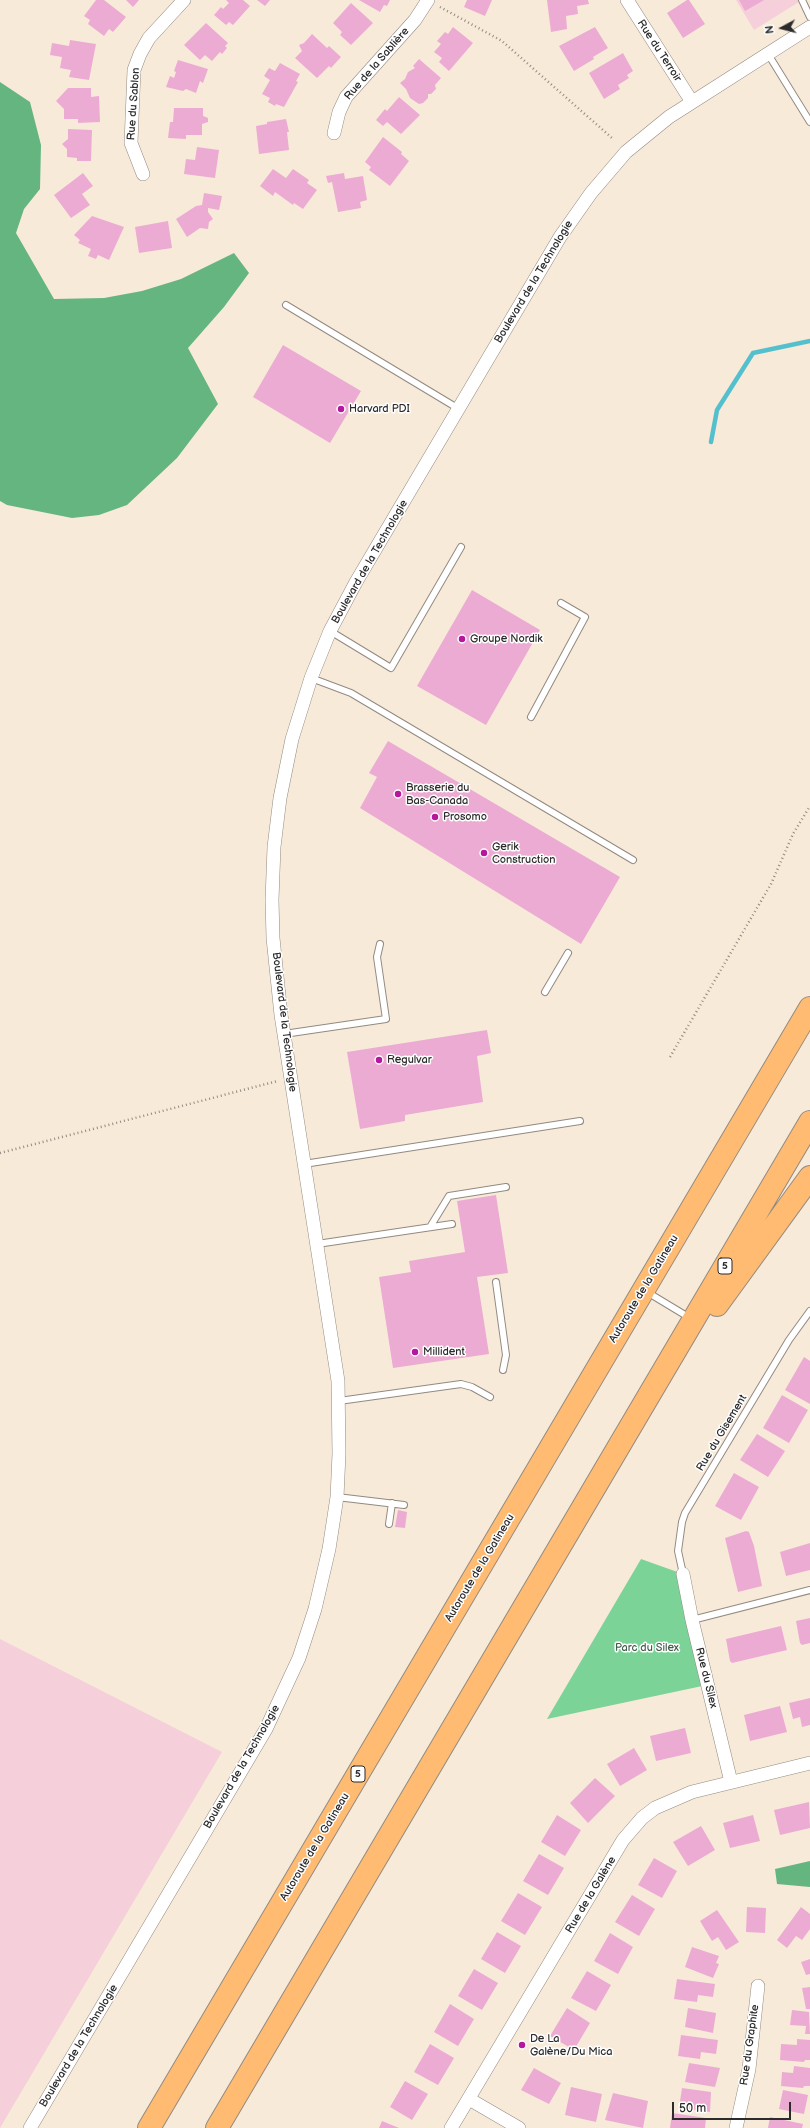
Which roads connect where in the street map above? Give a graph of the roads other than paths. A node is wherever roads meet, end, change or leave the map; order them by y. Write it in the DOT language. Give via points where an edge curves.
graph roads {
  1 [pos="184,0"];
  2 [pos="627,0"];
  3 [pos="802,0"];
  4 [pos="434,3"];
  5 [pos="810,17"];
  6 [pos="810,27"];
  7 [pos="768,54"];
  8 [pos="692,102"];
  9 [pos="810,122"];
  10 [pos="334,133"];
  11 [pos="143,174"];
  12 [pos="286,305"];
  13 [pos="459,409"];
  14 [pos="462,546"];
  15 [pos="561,603"];
  16 [pos="330,631"];
  17 [pos="311,678"];
  18 [pos="530,717"];
  19 [pos="633,860"];
  20 [pos="380,944"];
  21 [pos="568,953"];
  22 [pos="545,992"];
  23 [pos="810,1008"];
  24 [pos="284,1034"];
  25 [pos="580,1121"];
  26 [pos="810,1122"];
  27 [pos="304,1164"];
  28 [pos="810,1177"];
  29 [pos="506,1187"];
  30 [pos="452,1224"];
  31 [pos="430,1227"];
  32 [pos="317,1244"];
  33 [pos="496,1282"];
  34 [pos="644,1290"];
  35 [pos="810,1311"];
  36 [pos="696,1321"];
  37 [pos="503,1370"];
  38 [pos="490,1397"];
  39 [pos="339,1401"];
  40 [pos="640,1411"];
  41 [pos="337,1496"];
  42 [pos="392,1503"];
  43 [pos="404,1505"];
  44 [pos="389,1524"];
  45 [pos="683,1574"];
  46 [pos="810,1590"];
  47 [pos="692,1620"];
  48 [pos="810,1763"];
  49 [pos="731,1782"];
  50 [pos="758,1986"];
  51 [pos="469,2099"];
  52 [pos="30,2128"];
  53 [pos="149,2128"];
  54 [pos="217,2128"];
  55 [pos="451,2128"];
  56 [pos="519,2128"];
  57 [pos="736,2128"];
  1 -- 11 [label="street, Rue du Sablon" via="149,38 134,70 131,143"];
  2 -- 8 [label="street, Rue du Terroir"];
  3 -- 5 [label="lane"];
  4 -- 10 [label="street, Rue de la Sablière" via="415,20 346,97"];
  6 -- 7 [label="street, Boulevard de la Technologie"];
  7 -- 8 [label="street, Boulevard de la Technologie"];
  7 -- 9 [label="lane"];
  8 -- 13 [label="street, Boulevard de la Technologie" via="636,143 587,198 560,236"];
  12 -- 13 [label="lane"];
  13 -- 16 [label="street, Boulevard de la Technologie" via="356,582"];
  14 -- 16 [label="lane" via="391,668"];
  15 -- 18 [label="lane" via="585,617"];
  16 -- 17 [label="street, Boulevard de la Technologie"];
  17 -- 19 [label="lane" via="351,693"];
  17 -- 24 [label="street, Boulevard de la Technologie" via="292,739 280,798 274,847 273,938"];
  20 -- 24 [label="lane" via="377,958 386,1019"];
  21 -- 22 [label="lane"];
  23 -- 34 [label="highway, Autoroute de la Gatineau / 5"];
  24 -- 27 [label="street, Boulevard de la Technologie"];
  25 -- 27 [label="lane"];
  26 -- 36 [label="highway, 5"];
  27 -- 32 [label="street, Boulevard de la Technologie"];
  28 -- 40 [label="highway"];
  29 -- 31 [label="lane" via="449,1196"];
  30 -- 31 [label="lane"];
  31 -- 32 [label="lane"];
  32 -- 39 [label="street, Boulevard de la Technologie" via="335,1355"];
  33 -- 37 [label="lane" via="506,1355"];
  34 -- 36 [label="lane"];
  34 -- 53 [label="highway, Autoroute de la Gatineau / 5"];
  35 -- 45 [label="lane, Rue du Gisement" via="789,1340 685,1513 678,1551"];
  36 -- 40 [label="highway, 5"];
  38 -- 39 [label="lane" via="461,1384"];
  39 -- 41 [label="street, Boulevard de la Technologie"];
  40 -- 54 [label="highway, 5"];
  41 -- 42 [label="lane"];
  41 -- 52 [label="street, Boulevard de la Technologie" via="321,1586 289,1683 259,1741"];
  42 -- 43 [label="lane"];
  42 -- 44 [label="lane"];
  45 -- 47 [label="street, Rue du Silex"];
  46 -- 47 [label="lane"];
  47 -- 49 [label="street, Rue du Silex"];
  48 -- 49 [label="street, Rue de la Galène"];
  49 -- 51 [label="street, Rue de la Galène" via="670,1800 642,1818 632,1828"];
  50 -- 57 [label="street, Rue du Graphite" via="749,2069"];
  51 -- 55 [label="street, Rue de la Galène"];
  51 -- 56 [label="street"];
}
